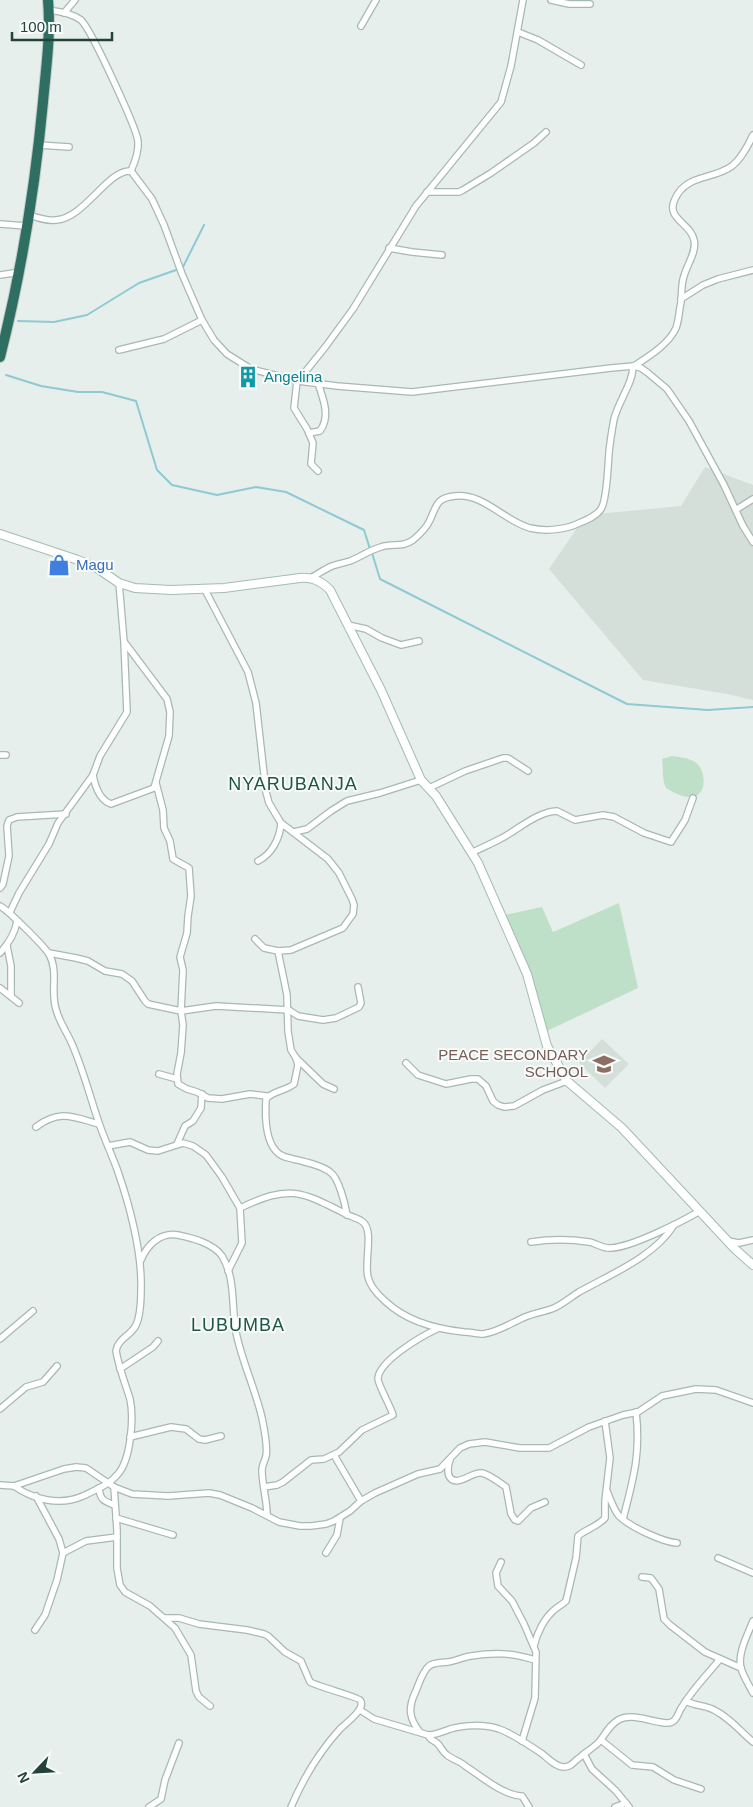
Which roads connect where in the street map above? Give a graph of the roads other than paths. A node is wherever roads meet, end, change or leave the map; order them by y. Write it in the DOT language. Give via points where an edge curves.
graph roads {
  1 [pos="75,0"];
  2 [pos="376,0"];
  3 [pos="523,0"];
  4 [pos="551,0"];
  5 [pos="590,4"];
  6 [pos="48,5"];
  7 [pos="64,12"];
  8 [pos="361,26"];
  9 [pos="518,32"];
  10 [pos="581,65"];
  11 [pos="546,132"];
  12 [pos="753,135"];
  13 [pos="39,145"];
  14 [pos="751,145"];
  15 [pos="69,147"];
  16 [pos="131,171"];
  17 [pos="427,192"];
  18 [pos="29,215"];
  19 [pos="0,224"];
  20 [pos="26,226"];
  21 [pos="389,248"];
  22 [pos="442,254"];
  23 [pos="753,270"];
  24 [pos="20,272"];
  25 [pos="0,275"];
  26 [pos="681,299"];
  27 [pos="202,320"];
  28 [pos="119,350"];
  29 [pos="0,357"];
  30 [pos="634,366"];
  31 [pos="298,381"];
  32 [pos="318,383"];
  33 [pos="309,433"];
  34 [pos="318,471"];
  35 [pos="753,499"];
  36 [pos="736,509"];
  37 [pos="0,534"];
  38 [pos="753,542"];
  39 [pos="312,578"];
  40 [pos="119,582"];
  41 [pos="204,588"];
  42 [pos="348,625"];
  43 [pos="419,641"];
  44 [pos="124,642"];
  45 [pos="528,771"];
  46 [pos="93,775"];
  47 [pos="421,780"];
  48 [pos="156,783"];
  49 [pos="429,788"];
  50 [pos="693,798"];
  51 [pos="66,814"];
  52 [pos="281,823"];
  53 [pos="294,832"];
  54 [pos="471,853"];
  55 [pos="258,861"];
  56 [pos="0,888"];
  57 [pos="0,906"];
  58 [pos="10,912"];
  59 [pos="17,921"];
  60 [pos="255,939"];
  61 [pos="7,946"];
  62 [pos="278,951"];
  63 [pos="0,953"];
  64 [pos="49,953"];
  65 [pos="358,987"];
  66 [pos="0,988"];
  67 [pos="11,996"];
  68 [pos="19,1003"];
  69 [pos="289,1010"];
  70 [pos="181,1011"];
  71 [pos="296,1058"];
  72 [pos="406,1063"];
  73 [pos="159,1074"];
  74 [pos="176,1079"];
  75 [pos="567,1081"];
  76 [pos="334,1089"];
  77 [pos="202,1094"];
  78 [pos="267,1096"];
  79 [pos="99,1124"];
  80 [pos="36,1127"];
  81 [pos="177,1144"];
  82 [pos="108,1146"];
  83 [pos="240,1208"];
  84 [pos="700,1211"];
  85 [pos="346,1214"];
  86 [pos="674,1225"];
  87 [pos="753,1240"];
  88 [pos="728,1241"];
  89 [pos="531,1242"];
  90 [pos="140,1262"];
  91 [pos="753,1265"];
  92 [pos="228,1271"];
  93 [pos="33,1311"];
  94 [pos="437,1329"];
  95 [pos="0,1339"];
  96 [pos="158,1341"];
  97 [pos="57,1366"];
  98 [pos="120,1369"];
  99 [pos="753,1403"];
  100 [pos="0,1409"];
  101 [pos="636,1412"];
  102 [pos="605,1421"];
  103 [pos="221,1436"];
  104 [pos="130,1437"];
  105 [pos="334,1455"];
  106 [pos="451,1458"];
  107 [pos="108,1483"];
  108 [pos="0,1485"];
  109 [pos="14,1486"];
  110 [pos="114,1487"];
  111 [pos="264,1487"];
  112 [pos="100,1488"];
  113 [pos="607,1491"];
  114 [pos="36,1496"];
  115 [pos="361,1501"];
  116 [pos="545,1502"];
  117 [pos="114,1505"];
  118 [pos="266,1516"];
  119 [pos="116,1518"];
  120 [pos="340,1518"];
  121 [pos="623,1519"];
  122 [pos="173,1535"];
  123 [pos="117,1537"];
  124 [pos="677,1543"];
  125 [pos="63,1553"];
  126 [pos="326,1553"];
  127 [pos="718,1558"];
  128 [pos="501,1562"];
  129 [pos="753,1572"];
  130 [pos="642,1578"];
  131 [pos="165,1618"];
  132 [pos="753,1621"];
  133 [pos="35,1630"];
  134 [pos="746,1638"];
  135 [pos="753,1640"];
  136 [pos="534,1646"];
  137 [pos="741,1654"];
  138 [pos="536,1660"];
  139 [pos="722,1660"];
  140 [pos="741,1668"];
  141 [pos="753,1693"];
  142 [pos="686,1701"];
  143 [pos="210,1706"];
  144 [pos="360,1710"];
  145 [pos="420,1732"];
  146 [pos="428,1735"];
  147 [pos="601,1740"];
  148 [pos="522,1741"];
  149 [pos="753,1742"];
  150 [pos="179,1743"];
  151 [pos="584,1754"];
  152 [pos="702,1789"];
  153 [pos="628,1805"];
  154 [pos="149,1807"];
  155 [pos="291,1807"];
  156 [pos="529,1807"];
  157 [pos="615,1807"];
  1 -- 7 [label="street"];
  2 -- 8 [label="street"];
  3 -- 9 [label="street"];
  4 -- 5 [label="street"];
  6 -- 7 [label="street"];
  6 -- 13 [label="highway"];
  7 -- 16 [label="street" via="78,18 87,27 117,90 137,138"];
  9 -- 10 [label="street"];
  9 -- 17 [label="street" via="501,102"];
  11 -- 17 [label="street" via="539,140 463,190"];
  12 -- 14 [label="street"];
  13 -- 15 [label="street"];
  13 -- 18 [label="highway"];
  14 -- 26 [label="street" via="733,165 692,180 675,198 674,215 695,242 684,276"];
  16 -- 18 [label="street" via="115,176 80,209 63,219 46,220"];
  16 -- 27 [label="street" via="152,199 164,224"];
  17 -- 21 [label="street"];
  18 -- 20 [label="highway"];
  19 -- 20 [label="street"];
  20 -- 24 [label="highway"];
  21 -- 22 [label="street"];
  21 -- 31 [label="street" via="353,308"];
  23 -- 26 [label="street" via="718,279"];
  24 -- 25 [label="street"];
  24 -- 29 [label="highway"];
  26 -- 30 [label="street" via="672,335"];
  27 -- 28 [label="street" via="164,339"];
  27 -- 31 [label="street" via="214,340 240,364"];
  30 -- 32 [label="street" via="412,392"];
  30 -- 36 [label="street" via="648,372 675,400"];
  30 -- 39 [label="street" via="617,410 603,505 596,514 566,528 531,528 500,514 475,497 446,497 439,500 430,521 407,544 378,548 331,566"];
  31 -- 32 [label="street"];
  31 -- 33 [label="street" via="294,408"];
  32 -- 33 [label="street" via="325,406 325,420 320,431"];
  33 -- 34 [label="street" via="313,452 311,464"];
  35 -- 36 [label="street"];
  36 -- 38 [label="street"];
  37 -- 40 [label="street" via="78,560"];
  39 -- 41 [label="street"];
  39 -- 42 [label="street" via="330,590"];
  40 -- 41 [label="street" via="135,588"];
  40 -- 44 [label="street"];
  41 -- 52 [label="street" via="248,672 256,704 266,792"];
  42 -- 43 [label="street" via="366,629 401,645"];
  42 -- 47 [label="street"];
  44 -- 46 [label="street" via="127,712 100,756"];
  44 -- 48 [label="street" via="161,689 170,712 169,736"];
  45 -- 49 [label="street" via="508,758 502,758"];
  46 -- 48 [label="street" via="97,789 111,804 150,790"];
  46 -- 51 [label="street"];
  47 -- 49 [label="street"];
  47 -- 53 [label="street" via="347,801 308,829"];
  48 -- 70 [label="street" via="164,810 164,828 174,859 190,870 187,933 180,957 183,970"];
  49 -- 54 [label="street"];
  50 -- 54 [label="street" via="685,820 671,842 644,833 614,817 575,820 557,811 530,821"];
  51 -- 56 [label="street" via="9,820 9,856"];
  51 -- 58 [label="street"];
  52 -- 53 [label="street"];
  52 -- 55 [label="street" via="275,845"];
  53 -- 62 [label="street" via="328,859 339,873 354,905 353,914 342,928 304,946"];
  54 -- 75 [label="street" via="527,974 547,1046"];
  57 -- 58 [label="street"];
  58 -- 59 [label="street"];
  59 -- 61 [label="street"];
  59 -- 64 [label="street"];
  60 -- 62 [label="street" via="264,948"];
  61 -- 63 [label="street"];
  61 -- 67 [label="street"];
  62 -- 69 [label="street"];
  64 -- 70 [label="street" via="88,961 105,971 122,974 132,981 148,1004"];
  64 -- 79 [label="street" via="55,978 55,1007 72,1044"];
  65 -- 69 [label="street" via="359,1007 336,1018 309,1018"];
  66 -- 67 [label="street"];
  67 -- 68 [label="street"];
  69 -- 70 [label="street" via="216,1006"];
  69 -- 71 [label="street" via="289,1041"];
  70 -- 74 [label="street" via="181,1053"];
  71 -- 76 [label="street" via="323,1084"];
  71 -- 78 [label="street" via="298,1066 294,1084"];
  72 -- 75 [label="street" via="418,1074 446,1084 478,1079 486,1086 493,1102 504,1107 514,1106 542,1090"];
  73 -- 74 [label="street"];
  74 -- 77 [label="street" via="180,1086"];
  75 -- 84 [label="street" via="622,1128"];
  77 -- 78 [label="street" via="214,1099 250,1094"];
  77 -- 81 [label="street" via="201,1108 185,1126"];
  78 -- 85 [label="street" via="267,1128 275,1151 332,1173"];
  79 -- 80 [label="street" via="61,1115"];
  79 -- 82 [label="street"];
  81 -- 82 [label="street" via="158,1151 130,1142"];
  81 -- 83 [label="street" via="193,1146 206,1155"];
  82 -- 90 [label="street" via="117,1169"];
  83 -- 85 [label="street" via="278,1194 298,1193"];
  83 -- 92 [label="street" via="242,1243"];
  84 -- 86 [label="street"];
  84 -- 88 [label="street"];
  85 -- 94 [label="street" via="361,1220 368,1229 366,1266 377,1294 398,1312"];
  86 -- 89 [label="street" via="611,1248 592,1242 555,1239"];
  86 -- 94 [label="street" via="664,1240 650,1250 554,1308 482,1334"];
  87 -- 88 [label="street"];
  88 -- 91 [label="street"];
  90 -- 92 [label="street" via="151,1244 165,1235 174,1235 198,1240 221,1254"];
  90 -- 98 [label="street" via="138,1317 136,1325 117,1345"];
  92 -- 111 [label="street" via="235,1327 263,1420 267,1446 262,1470"];
  93 -- 95 [label="street"];
  94 -- 105 [label="street" via="395,1355 379,1374 378,1381 393,1415 362,1430"];
  96 -- 98 [label="street"];
  97 -- 100 [label="street" via="43,1382 26,1387"];
  98 -- 104 [label="street" via="132,1414"];
  99 -- 101 [label="street" via="716,1390 696,1389 662,1396"];
  101 -- 102 [label="street"];
  101 -- 121 [label="street" via="637,1462"];
  102 -- 106 [label="street" via="549,1448 477,1442 460,1448"];
  102 -- 113 [label="street" via="610,1458"];
  103 -- 104 [label="street" via="199,1439 186,1429 171,1427"];
  104 -- 107 [label="street" via="120,1472"];
  105 -- 111 [label="street" via="311,1460 283,1482"];
  105 -- 115 [label="street"];
  106 -- 115 [label="street" via="440,1469 418,1474"];
  106 -- 116 [label="street" via="448,1470 453,1480 460,1481 471,1474 481,1473 506,1487 515,1520"];
  107 -- 109 [label="street" via="86,1468 76,1467"];
  107 -- 110 [label="street"];
  107 -- 112 [label="street"];
  108 -- 109 [label="street"];
  109 -- 114 [label="street" via="25,1494"];
  110 -- 117 [label="street"];
  110 -- 118 [label="street" via="142,1496 220,1495"];
  111 -- 118 [label="street"];
  112 -- 114 [label="street" via="71,1500"];
  112 -- 117 [label="street" via="102,1500"];
  113 -- 121 [label="street"];
  113 -- 136 [label="street" via="606,1518 578,1536 566,1601 546,1620"];
  114 -- 125 [label="street"];
  115 -- 120 [label="street"];
  117 -- 119 [label="street"];
  118 -- 120 [label="street" via="300,1526 326,1524"];
  119 -- 122 [label="street"];
  119 -- 123 [label="street"];
  120 -- 126 [label="street" via="337,1535"];
  121 -- 124 [label="street" via="658,1538"];
  123 -- 125 [label="street" via="86,1541"];
  123 -- 131 [label="street" via="120,1585 130,1596"];
  125 -- 133 [label="street" via="45,1615"];
  127 -- 129 [label="street"];
  128 -- 136 [label="street" via="496,1573 498,1586 512,1601"];
  130 -- 139 [label="street" via="651,1578 655,1583 664,1619 705,1652"];
  131 -- 143 [label="street" via="191,1655 196,1691"];
  131 -- 144 [label="street" via="268,1636 280,1649 302,1661 310,1682 358,1698 362,1703"];
  132 -- 134 [label="street"];
  134 -- 135 [label="street"];
  134 -- 137 [label="street"];
  136 -- 138 [label="street"];
  137 -- 139 [label="street"];
  137 -- 140 [label="street"];
  138 -- 145 [label="street" via="506,1652 428,1666 410,1706 411,1720"];
  138 -- 148 [label="street" via="535,1698"];
  139 -- 140 [label="street"];
  139 -- 142 [label="street"];
  140 -- 141 [label="street"];
  142 -- 147 [label="street" via="672,1722 665,1724 645,1718 623,1718 608,1729"];
  142 -- 149 [label="street" via="714,1710"];
  144 -- 145 [label="street" via="374,1719"];
  144 -- 155 [label="street" via="313,1764"];
  145 -- 146 [label="street"];
  146 -- 148 [label="street" via="480,1726 499,1729"];
  146 -- 156 [label="street" via="447,1756 508,1792 522,1796"];
  147 -- 151 [label="street"];
  147 -- 152 [label="street" via="632,1765 653,1767 674,1780"];
  148 -- 151 [label="street" via="560,1766 570,1766"];
  150 -- 154 [label="street" via="161,1799"];
  151 -- 153 [label="street" via="592,1769"];
  153 -- 157 [label="street"];
}
